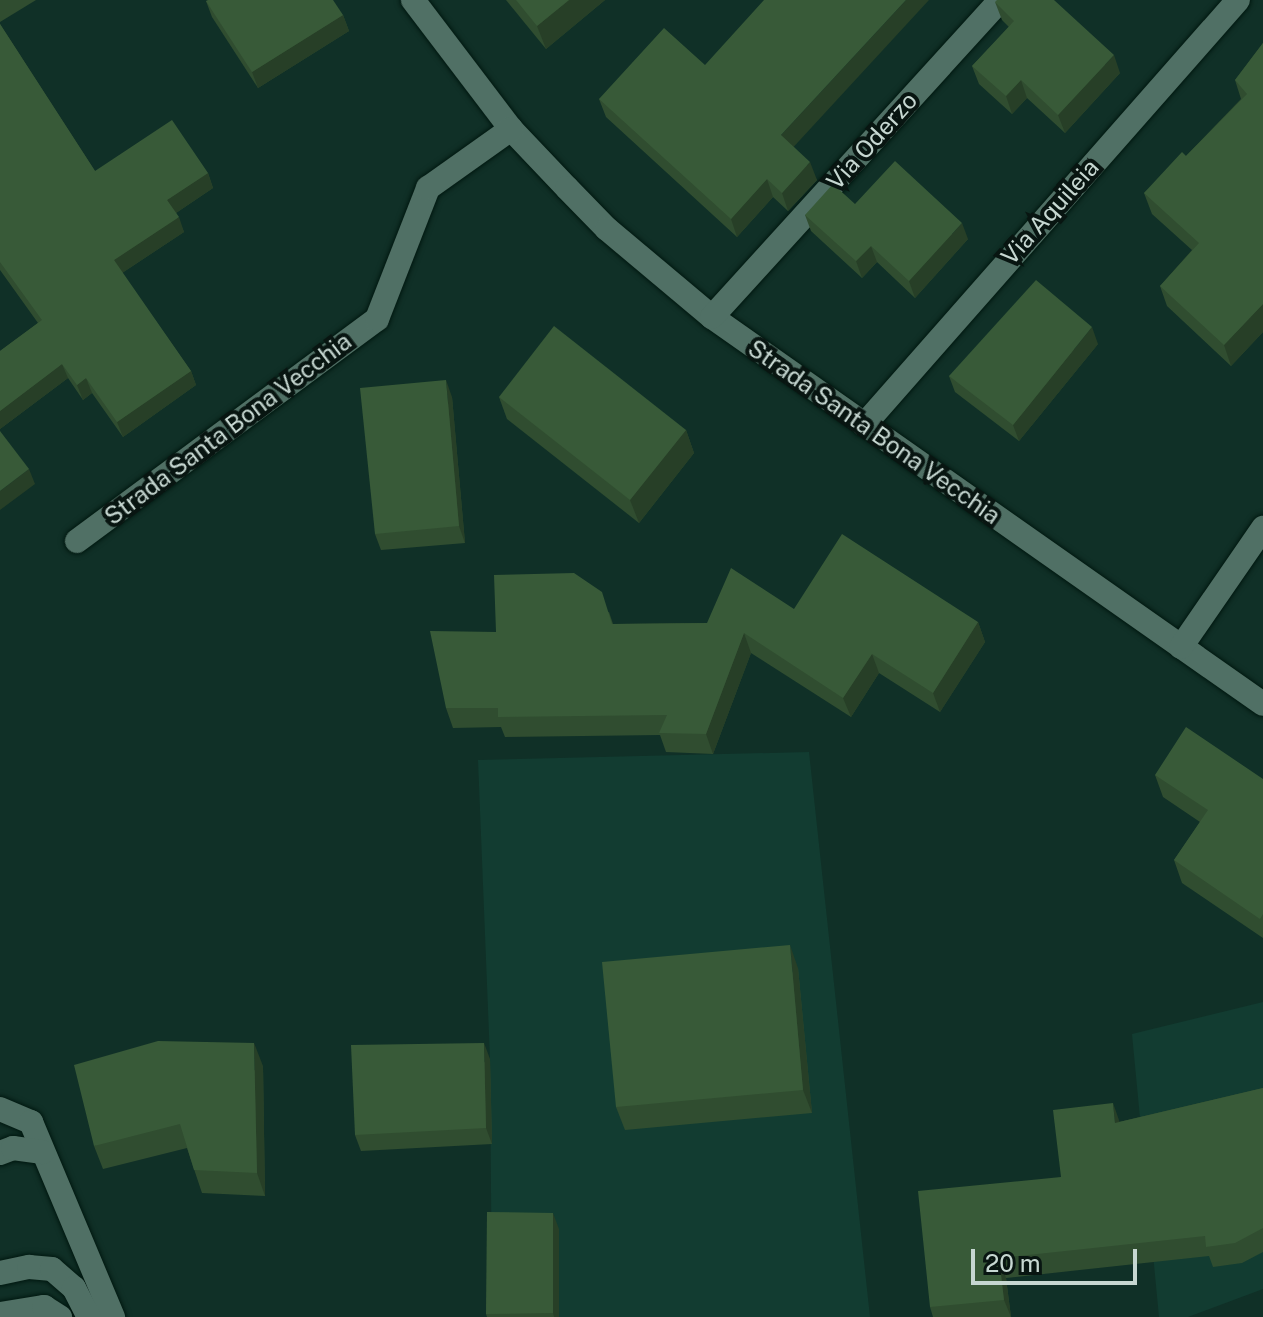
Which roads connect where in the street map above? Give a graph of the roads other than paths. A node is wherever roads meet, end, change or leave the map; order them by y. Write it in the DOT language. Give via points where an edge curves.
graph roads {
  1 [pos="413,0"];
  2 [pos="1000,0"];
  3 [pos="1238,0"];
  4 [pos="511,129"];
  5 [pos="712,317"];
  6 [pos="864,425"];
  7 [pos="1263,528"];
  8 [pos="77,541"];
  9 [pos="1181,647"];
  10 [pos="1263,704"];
  11 [pos="0,1109"];
  12 [pos="43,1152"];
  13 [pos="0,1153"];
  14 [pos="0,1273"];
  15 [pos="0,1314"];
  16 [pos="60,1317"];
  17 [pos="89,1317"];
  18 [pos="113,1317"];
  1 -- 4 [label="street, Strada Santa Bona Vecchia"];
  2 -- 5 [label="street, Via Oderzo"];
  3 -- 6 [label="street, Via Aquileia"];
  4 -- 5 [label="street, Strada Santa Bona Vecchia" via="607,229"];
  4 -- 8 [label="street, Strada Santa Bona Vecchia" via="428,188 377,319"];
  5 -- 6 [label="street, Strada Santa Bona Vecchia"];
  6 -- 9 [label="street, Strada Santa Bona Vecchia"];
  7 -- 9 [label="street"];
  9 -- 10 [label="street, Strada Santa Bona Vecchia"];
  11 -- 12 [label="street" via="31,1122"];
  12 -- 13 [label="street" via="13,1148"];
  12 -- 18 [label="street"];
  14 -- 17 [label="street" via="52,1269 74,1288"];
  15 -- 16 [label="street" via="44,1307"];
}
